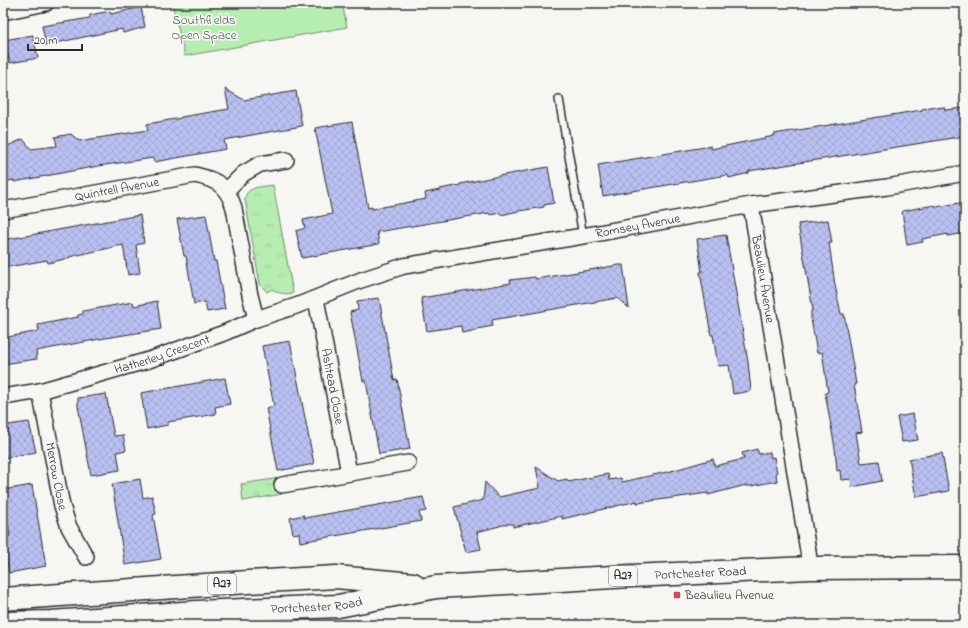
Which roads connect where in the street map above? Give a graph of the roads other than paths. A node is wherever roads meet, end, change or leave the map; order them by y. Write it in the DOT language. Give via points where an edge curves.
graph roads {
  1 [pos="46,3"];
  2 [pos="3,12"];
  3 [pos="559,99"];
  4 [pos="286,160"];
  5 [pos="965,172"];
  6 [pos="226,191"];
  7 [pos="751,205"];
  8 [pos="3,210"];
  9 [pos="583,236"];
  10 [pos="316,299"];
  11 [pos="256,319"];
  12 [pos="40,391"];
  13 [pos="3,397"];
  14 [pos="408,463"];
  15 [pos="349,473"];
  16 [pos="282,485"];
  17 [pos="86,557"];
  18 [pos="965,567"];
  19 [pos="810,568"];
  20 [pos="436,587"];
  21 [pos="3,599"];
  22 [pos="232,618"];
  23 [pos="3,623"];
  1 -- 2 [label="street"];
  3 -- 9 [label="lane"];
  4 -- 6 [label="street" via="260,164 242,174"];
  5 -- 7 [label="street, Romsey Avenue" via="887,187"];
  6 -- 8 [label="street, Quintrell Avenue" via="219,183 195,175"];
  6 -- 11 [label="street, Quintrell Avenue" via="234,208"];
  7 -- 9 [label="street, Romsey Avenue"];
  7 -- 19 [label="street, Beaulieu Avenue"];
  9 -- 10 [label="street, Romsey Avenue" via="404,266"];
  10 -- 11 [label="street, Hatherley Crescent"];
  10 -- 15 [label="street, Ashtead Close"];
  11 -- 12 [label="street, Hatherley Crescent" via="149,360"];
  12 -- 13 [label="street, Hatherley Crescent"];
  12 -- 17 [label="street, Merrow Close" via="62,506 69,527"];
  14 -- 15 [label="street"];
  15 -- 16 [label="street"];
  18 -- 19 [label="main road, Portchester Road / A27"];
  19 -- 20 [label="main road, Portchester Road / A27"];
  20 -- 21 [label="main road, Portchester Road / A27" via="336,577"];
  20 -- 22 [label="main road, Portchester Road / A27" via="338,606"];
  22 -- 23 [label="main road, Portchester Road / A27"];
}
